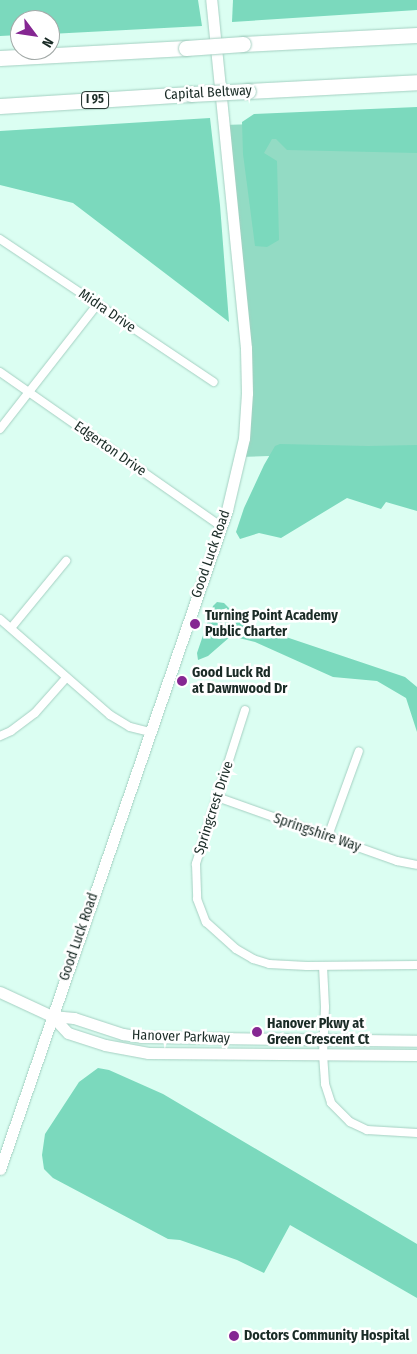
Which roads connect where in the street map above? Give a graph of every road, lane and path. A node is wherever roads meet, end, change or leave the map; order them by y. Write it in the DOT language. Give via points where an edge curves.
graph roads {
  1 [pos="210,0"];
  2 [pos="417,35"];
  3 [pos="0,58"];
  4 [pos="417,82"];
  5 [pos="0,106"];
  6 [pos="0,238"];
  7 [pos="97,305"];
  8 [pos="0,372"];
  9 [pos="214,382"];
  10 [pos="30,393"];
  11 [pos="0,429"];
  12 [pos="221,526"];
  13 [pos="66,561"];
  14 [pos="0,619"];
  15 [pos="11,628"];
  16 [pos="66,678"];
  17 [pos="245,710"];
  18 [pos="150,732"];
  19 [pos="0,736"];
  20 [pos="359,752"];
  21 [pos="217,797"];
  22 [pos="328,836"];
  23 [pos="417,865"];
  24 [pos="417,965"];
  25 [pos="323,966"];
  26 [pos="0,992"];
  27 [pos="52,1016"];
  28 [pos="323,1040"];
  29 [pos="417,1041"];
  30 [pos="323,1054"];
  31 [pos="417,1055"];
  32 [pos="417,1133"];
  33 [pos="0,1169"];
  1 -- 12 [label="main road, Good Luck Road" via="247,379 244,438"];
  2 -- 3 [label="highway, bridge"];
  4 -- 5 [label="highway, Capital Beltway / I 95, bridge"];
  6 -- 7 [label="street, Midra Drive"];
  7 -- 9 [label="street, Midra Drive"];
  7 -- 10 [label="street"];
  8 -- 10 [label="street, Edgerton Drive"];
  10 -- 11 [label="street"];
  10 -- 12 [label="street, Edgerton Drive"];
  12 -- 18 [label="main road, Good Luck Road"];
  13 -- 15 [label="street"];
  14 -- 15 [label="street"];
  15 -- 16 [label="street"];
  16 -- 18 [label="street" via="116,720"];
  16 -- 19 [label="street" via="35,713 11,732"];
  17 -- 21 [label="street, Springcrest Drive"];
  18 -- 27 [label="main road, Good Luck Road"];
  20 -- 22 [label="street"];
  21 -- 22 [label="street, Springshire Way"];
  21 -- 25 [label="street, Springcrest Drive" via="196,864 197,899 206,922 236,949 253,959 277,965"];
  22 -- 23 [label="street, Springshire Way"];
  24 -- 25 [label="street, Springcrest Drive"];
  25 -- 28 [label="street"];
  26 -- 27 [label="main road"];
  27 -- 28 [label="main road, Hanover Parkway" via="74,1018 141,1037"];
  27 -- 30 [label="main road, Hanover Parkway" via="68,1032 137,1052 181,1055"];
  27 -- 33 [label="main road, Good Luck Road"];
  28 -- 29 [label="main road, Hanover Parkway"];
  28 -- 30 [label="street"];
  30 -- 31 [label="main road, Hanover Parkway"];
  30 -- 32 [label="street" via="328,1094 342,1116 367,1130"];
}
